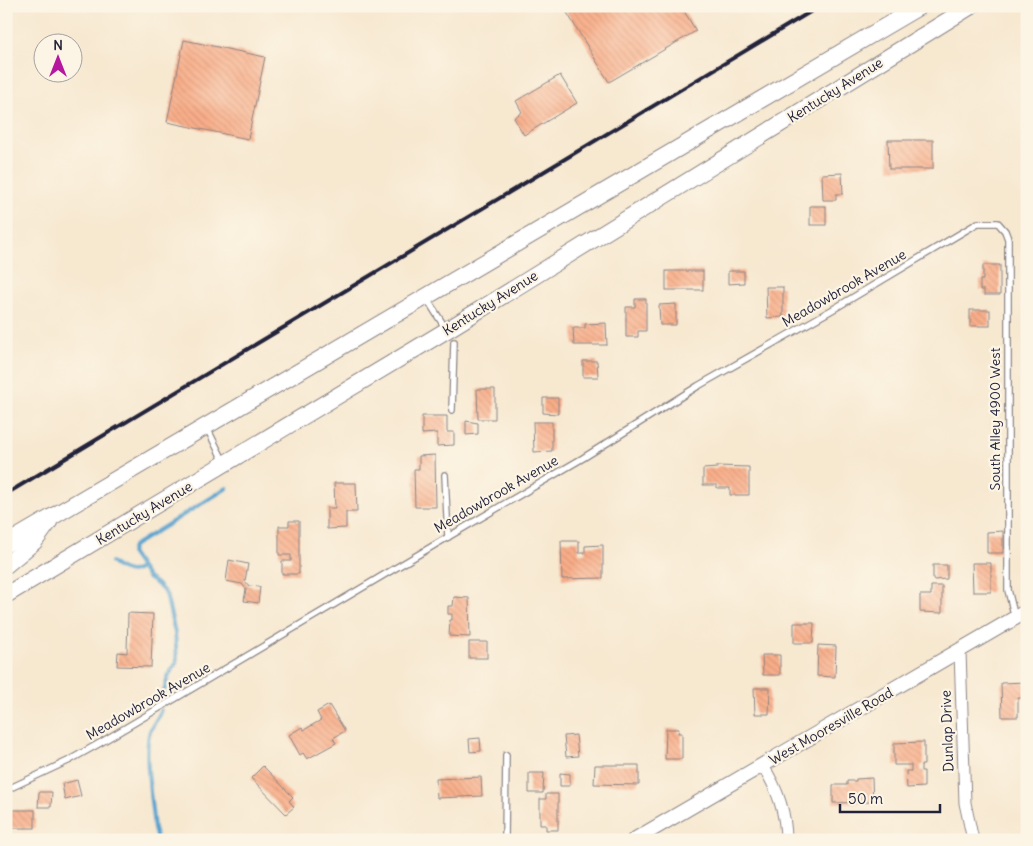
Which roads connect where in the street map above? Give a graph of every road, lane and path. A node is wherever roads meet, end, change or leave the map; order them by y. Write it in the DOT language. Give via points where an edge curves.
graph roads {
  1 [pos="920,6"];
  2 [pos="971,6"];
  3 [pos="998,223"];
  4 [pos="426,297"];
  5 [pos="450,336"];
  6 [pos="452,410"];
  7 [pos="206,426"];
  8 [pos="225,464"];
  9 [pos="445,475"];
  10 [pos="53,516"];
  11 [pos="448,537"];
  12 [pos="6,544"];
  13 [pos="6,564"];
  14 [pos="6,595"];
  15 [pos="1021,614"];
  16 [pos="960,651"];
  17 [pos="506,756"];
  18 [pos="762,766"];
  19 [pos="6,790"];
  20 [pos="506,840"];
  21 [pos="634,840"];
  22 [pos="786,840"];
  23 [pos="973,840"];
  1 -- 4 [label="main road, Kentucky Avenue"];
  2 -- 5 [label="main road, Kentucky Avenue"];
  3 -- 11 [label="lane, Meadowbrook Avenue" via="978,223"];
  3 -- 15 [label="lane, South Alley 4900 West" via="1008,239 1008,590 1010,603"];
  4 -- 5 [label="lane"];
  4 -- 7 [label="main road, Kentucky Avenue"];
  5 -- 6 [label="lane"];
  5 -- 8 [label="main road, Kentucky Avenue"];
  7 -- 8 [label="lane"];
  7 -- 10 [label="main road, Kentucky Avenue"];
  8 -- 14 [label="main road, Kentucky Avenue"];
  9 -- 11 [label="lane"];
  10 -- 12 [label="main road, Kentucky Avenue"];
  10 -- 13 [label="main road" via="35,541"];
  11 -- 19 [label="lane, Meadowbrook Avenue" via="100,743"];
  15 -- 16 [label="street, West Mooresville Road"];
  16 -- 18 [label="street, West Mooresville Road"];
  16 -- 23 [label="street, Dunlap Drive" via="965,803"];
  17 -- 20 [label="lane"];
  18 -- 21 [label="street, West Mooresville Road"];
  18 -- 22 [label="street" via="779,799"];
}
